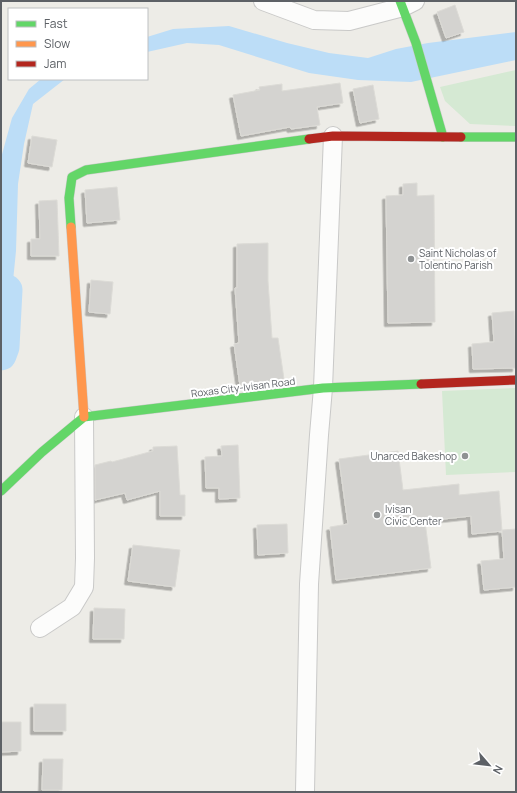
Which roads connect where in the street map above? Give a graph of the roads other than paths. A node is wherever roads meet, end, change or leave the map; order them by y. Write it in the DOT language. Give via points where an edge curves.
graph roads {
  1 [pos="263,1"];
  2 [pos="406,3"];
  3 [pos="333,136"];
  4 [pos="443,137"];
  5 [pos="516,137"];
  6 [pos="516,380"];
  7 [pos="323,388"];
  8 [pos="84,418"];
  9 [pos="1,491"];
  10 [pos="40,628"];
  11 [pos="305,792"];
  1 -- 2 [label="street" via="314,20 349,22"];
  2 -- 4 [label="street"];
  3 -- 4 [label="street"];
  3 -- 7 [label="street"];
  3 -- 8 [label="street" via="86,170 72,177 69,198"];
  4 -- 5 [label="street"];
  6 -- 7 [label="street, Roxas City-Ivisan Road"];
  7 -- 8 [label="street, Roxas City-Ivisan Road"];
  7 -- 11 [label="street" via="309,584"];
  8 -- 9 [label="street" via="42,452"];
  8 -- 10 [label="street" via="84,587 72,607"];
}
